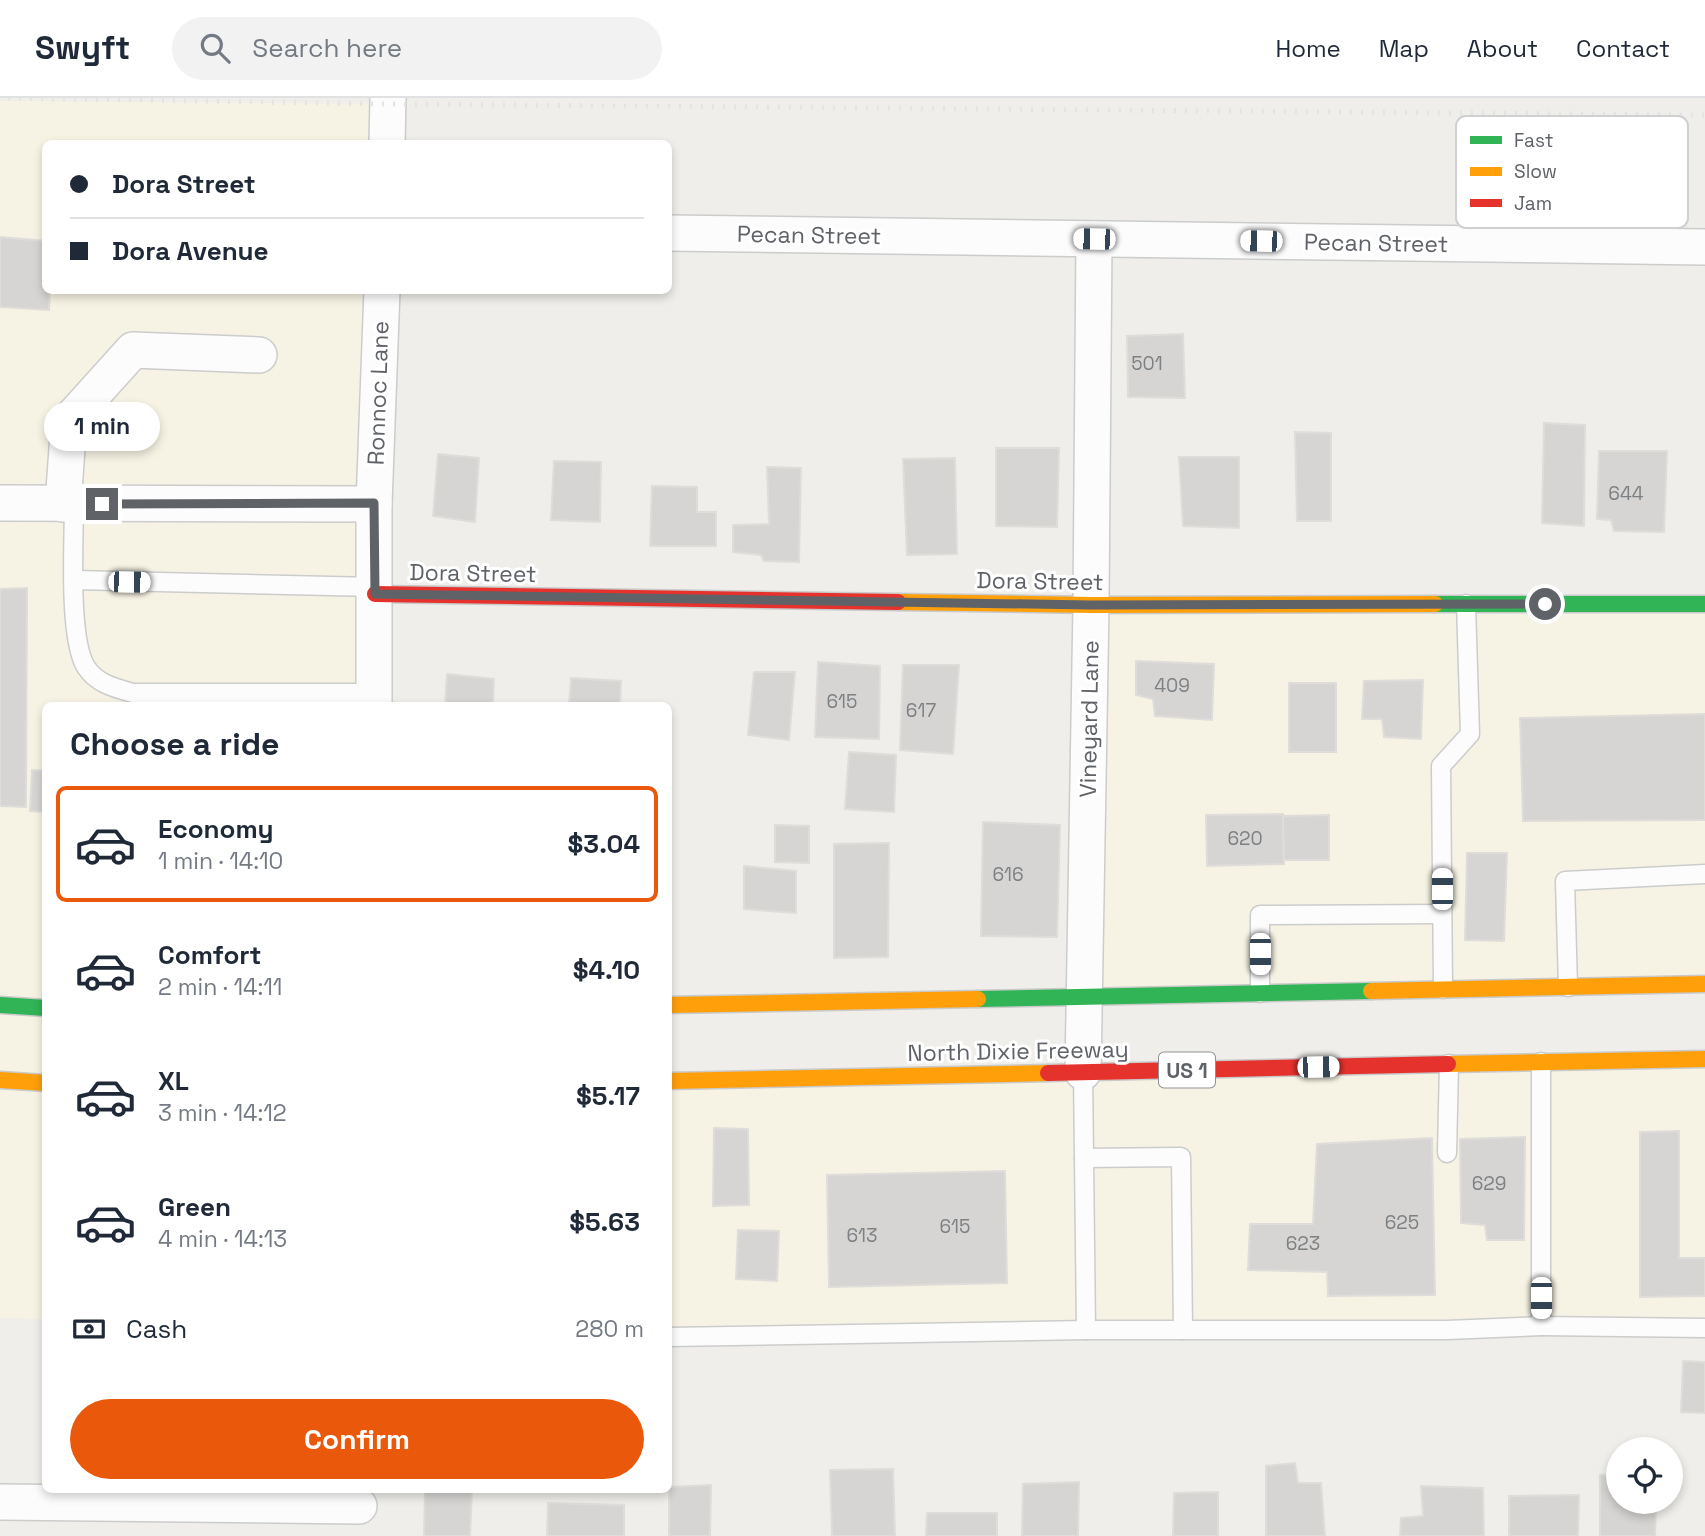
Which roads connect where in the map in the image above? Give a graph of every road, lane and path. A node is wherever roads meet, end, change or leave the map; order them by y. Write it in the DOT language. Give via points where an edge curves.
graph roads {
  1 [pos="388,98"];
  2 [pos="387,140"];
  3 [pos="672,233"];
  4 [pos="1094,239"];
  5 [pos="1705,247"];
  6 [pos="382,294"];
  7 [pos="258,355"];
  8 [pos="0,503"];
  9 [pos="374,503"];
  10 [pos="69,504"];
  11 [pos="74,580"];
  12 [pos="375,590"];
  13 [pos="1466,604"];
  14 [pos="1705,604"];
  15 [pos="1091,605"];
  16 [pos="191,699"];
  17 [pos="374,699"];
  18 [pos="1705,874"];
  19 [pos="1442,914"];
  20 [pos="1705,984"];
  21 [pos="1568,987"];
  22 [pos="1443,989"];
  23 [pos="1260,993"];
  24 [pos="1084,997"];
  25 [pos="0,1005"];
  26 [pos="672,1005"];
  27 [pos="42,1008"];
  28 [pos="1705,1059"];
  29 [pos="1541,1062"];
  30 [pos="1449,1064"];
  31 [pos="1083,1072"];
  32 [pos="0,1080"];
  33 [pos="672,1081"];
  34 [pos="42,1083"];
  35 [pos="1447,1153"];
  36 [pos="1084,1158"];
  37 [pos="1541,1326"];
  38 [pos="1705,1328"];
  39 [pos="1086,1330"];
  40 [pos="1184,1330"];
  41 [pos="672,1337"];
  42 [pos="0,1502"];
  43 [pos="360,1510"];
  1 -- 2 [label="street"];
  3 -- 4 [label="street, Pecan Street"];
  4 -- 5 [label="street, Pecan Street"];
  4 -- 15 [label="street, Vineyard Lane"];
  6 -- 9 [label="street, Ronnoc Lane"];
  7 -- 10 [label="street" via="133,349 69,421"];
  8 -- 10 [label="street"];
  9 -- 10 [label="street"];
  9 -- 12 [label="street, Ronnoc Lane"];
  10 -- 11 [label="lane"];
  11 -- 12 [label="lane"];
  11 -- 16 [label="lane" via="79,649 86,667 99,681 133,693"];
  12 -- 15 [label="main road, Dora Street"];
  12 -- 17 [label="street, Ronnoc Lane"];
  13 -- 14 [label="main road, Dora Street"];
  13 -- 15 [label="main road, Dora Street"];
  13 -- 19 [label="lane" via="1470,734 1441,766"];
  15 -- 24 [label="street, Vineyard Lane"];
  16 -- 17 [label="lane"];
  18 -- 21 [label="lane" via="1565,881"];
  19 -- 22 [label="lane"];
  19 -- 23 [label="lane" via="1260,915"];
  20 -- 21 [label="main road"];
  21 -- 22 [label="main road"];
  22 -- 23 [label="main road"];
  23 -- 24 [label="main road"];
  24 -- 26 [label="main road"];
  24 -- 31 [label="street, Vineyard Lane"];
  25 -- 27 [label="main road"];
  28 -- 29 [label="main road, North Dixie Freeway / US 1"];
  29 -- 30 [label="main road, North Dixie Freeway / US 1"];
  29 -- 37 [label="lane"];
  30 -- 31 [label="main road, North Dixie Freeway / US 1"];
  30 -- 35 [label="lane"];
  31 -- 33 [label="main road, North Dixie Freeway / US 1"];
  31 -- 36 [label="lane"];
  32 -- 34 [label="main road"];
  36 -- 39 [label="lane"];
  36 -- 40 [label="lane" via="1181,1157"];
  37 -- 38 [label="lane"];
  37 -- 40 [label="lane"];
  39 -- 40 [label="lane"];
  39 -- 41 [label="lane"];
  42 -- 43 [label="street"];
}
